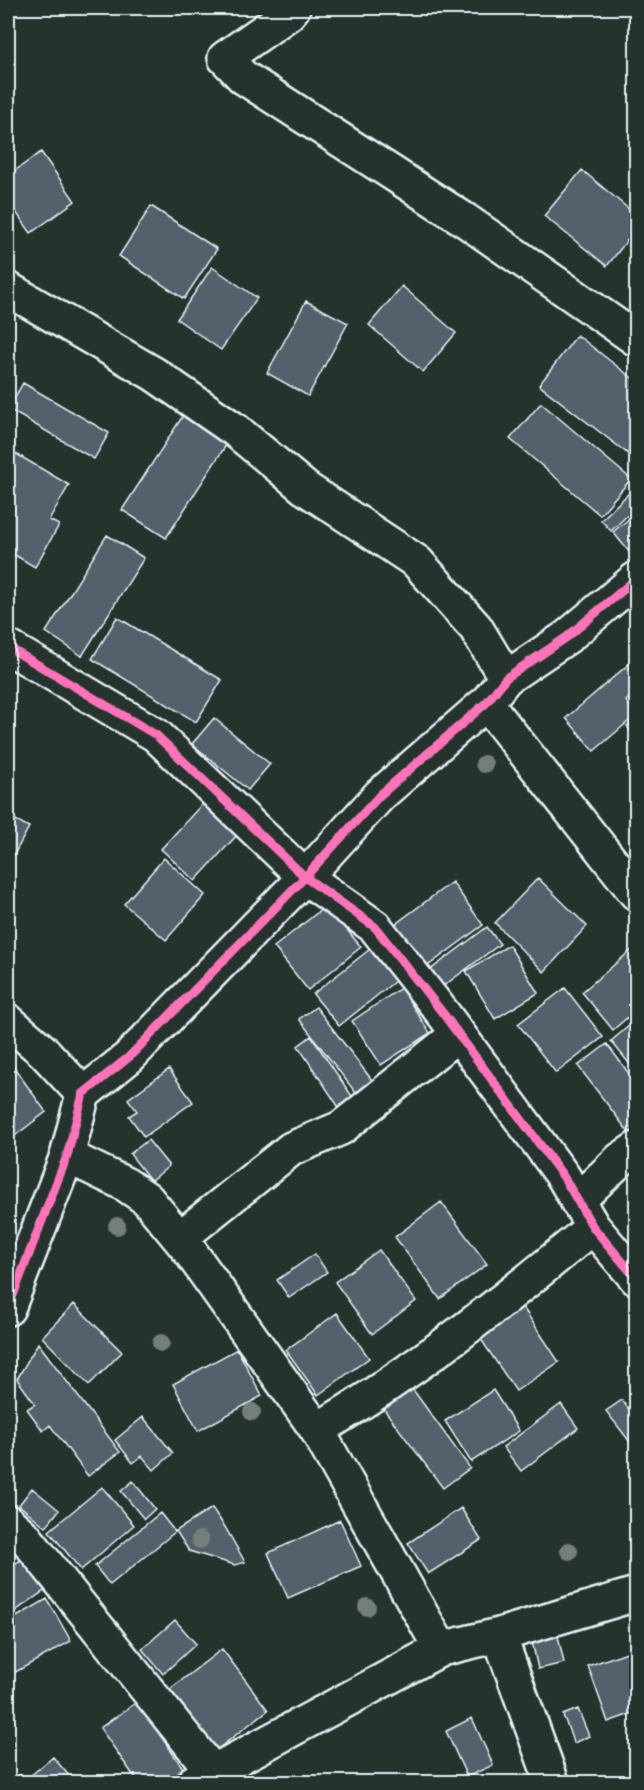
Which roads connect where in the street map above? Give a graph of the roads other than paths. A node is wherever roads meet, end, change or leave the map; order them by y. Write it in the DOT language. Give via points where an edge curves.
graph roads {
  1 [pos="293,8"];
  2 [pos="8,289"];
  3 [pos="636,339"];
  4 [pos="636,579"];
  5 [pos="8,647"];
  6 [pos="496,691"];
  7 [pos="305,877"];
  8 [pos="636,893"];
  9 [pos="8,1021"];
  10 [pos="458,1034"];
  11 [pos="83,1094"];
  12 [pos="636,1149"];
  13 [pos="67,1156"];
  14 [pos="585,1214"];
  15 [pos="180,1238"];
  16 [pos="636,1278"];
  17 [pos="8,1308"];
  18 [pos="318,1430"];
  19 [pos="8,1522"];
  20 [pos="636,1594"];
  21 [pos="499,1635"];
  22 [pos="441,1649"];
  23 [pos="204,1777"];
  24 [pos="552,1782"];
  1 -- 3 [label="street" via="225,58 243,77 465,220"];
  2 -- 6 [label="street" via="154,374 235,430 305,488 417,562 476,628"];
  4 -- 6 [label="street"];
  5 -- 7 [label="street" via="156,735"];
  6 -- 7 [label="street" via="380,795"];
  6 -- 8 [label="street"];
  7 -- 10 [label="street" via="375,927"];
  7 -- 11 [label="street" via="129,1057"];
  9 -- 11 [label="street"];
  10 -- 14 [label="street" via="563,1176"];
  10 -- 15 [label="street" via="341,1128 291,1149"];
  11 -- 13 [label="street"];
  12 -- 14 [label="street" via="621,1159"];
  13 -- 15 [label="street" via="147,1199"];
  13 -- 17 [label="street"];
  14 -- 16 [label="street"];
  14 -- 18 [label="street" via="454,1338 374,1396"];
  15 -- 18 [label="street"];
  18 -- 22 [label="street"];
  19 -- 23 [label="street" via="25,1537"];
  20 -- 21 [label="street"];
  21 -- 22 [label="street"];
  21 -- 24 [label="street"];
  22 -- 23 [label="street"];
}
